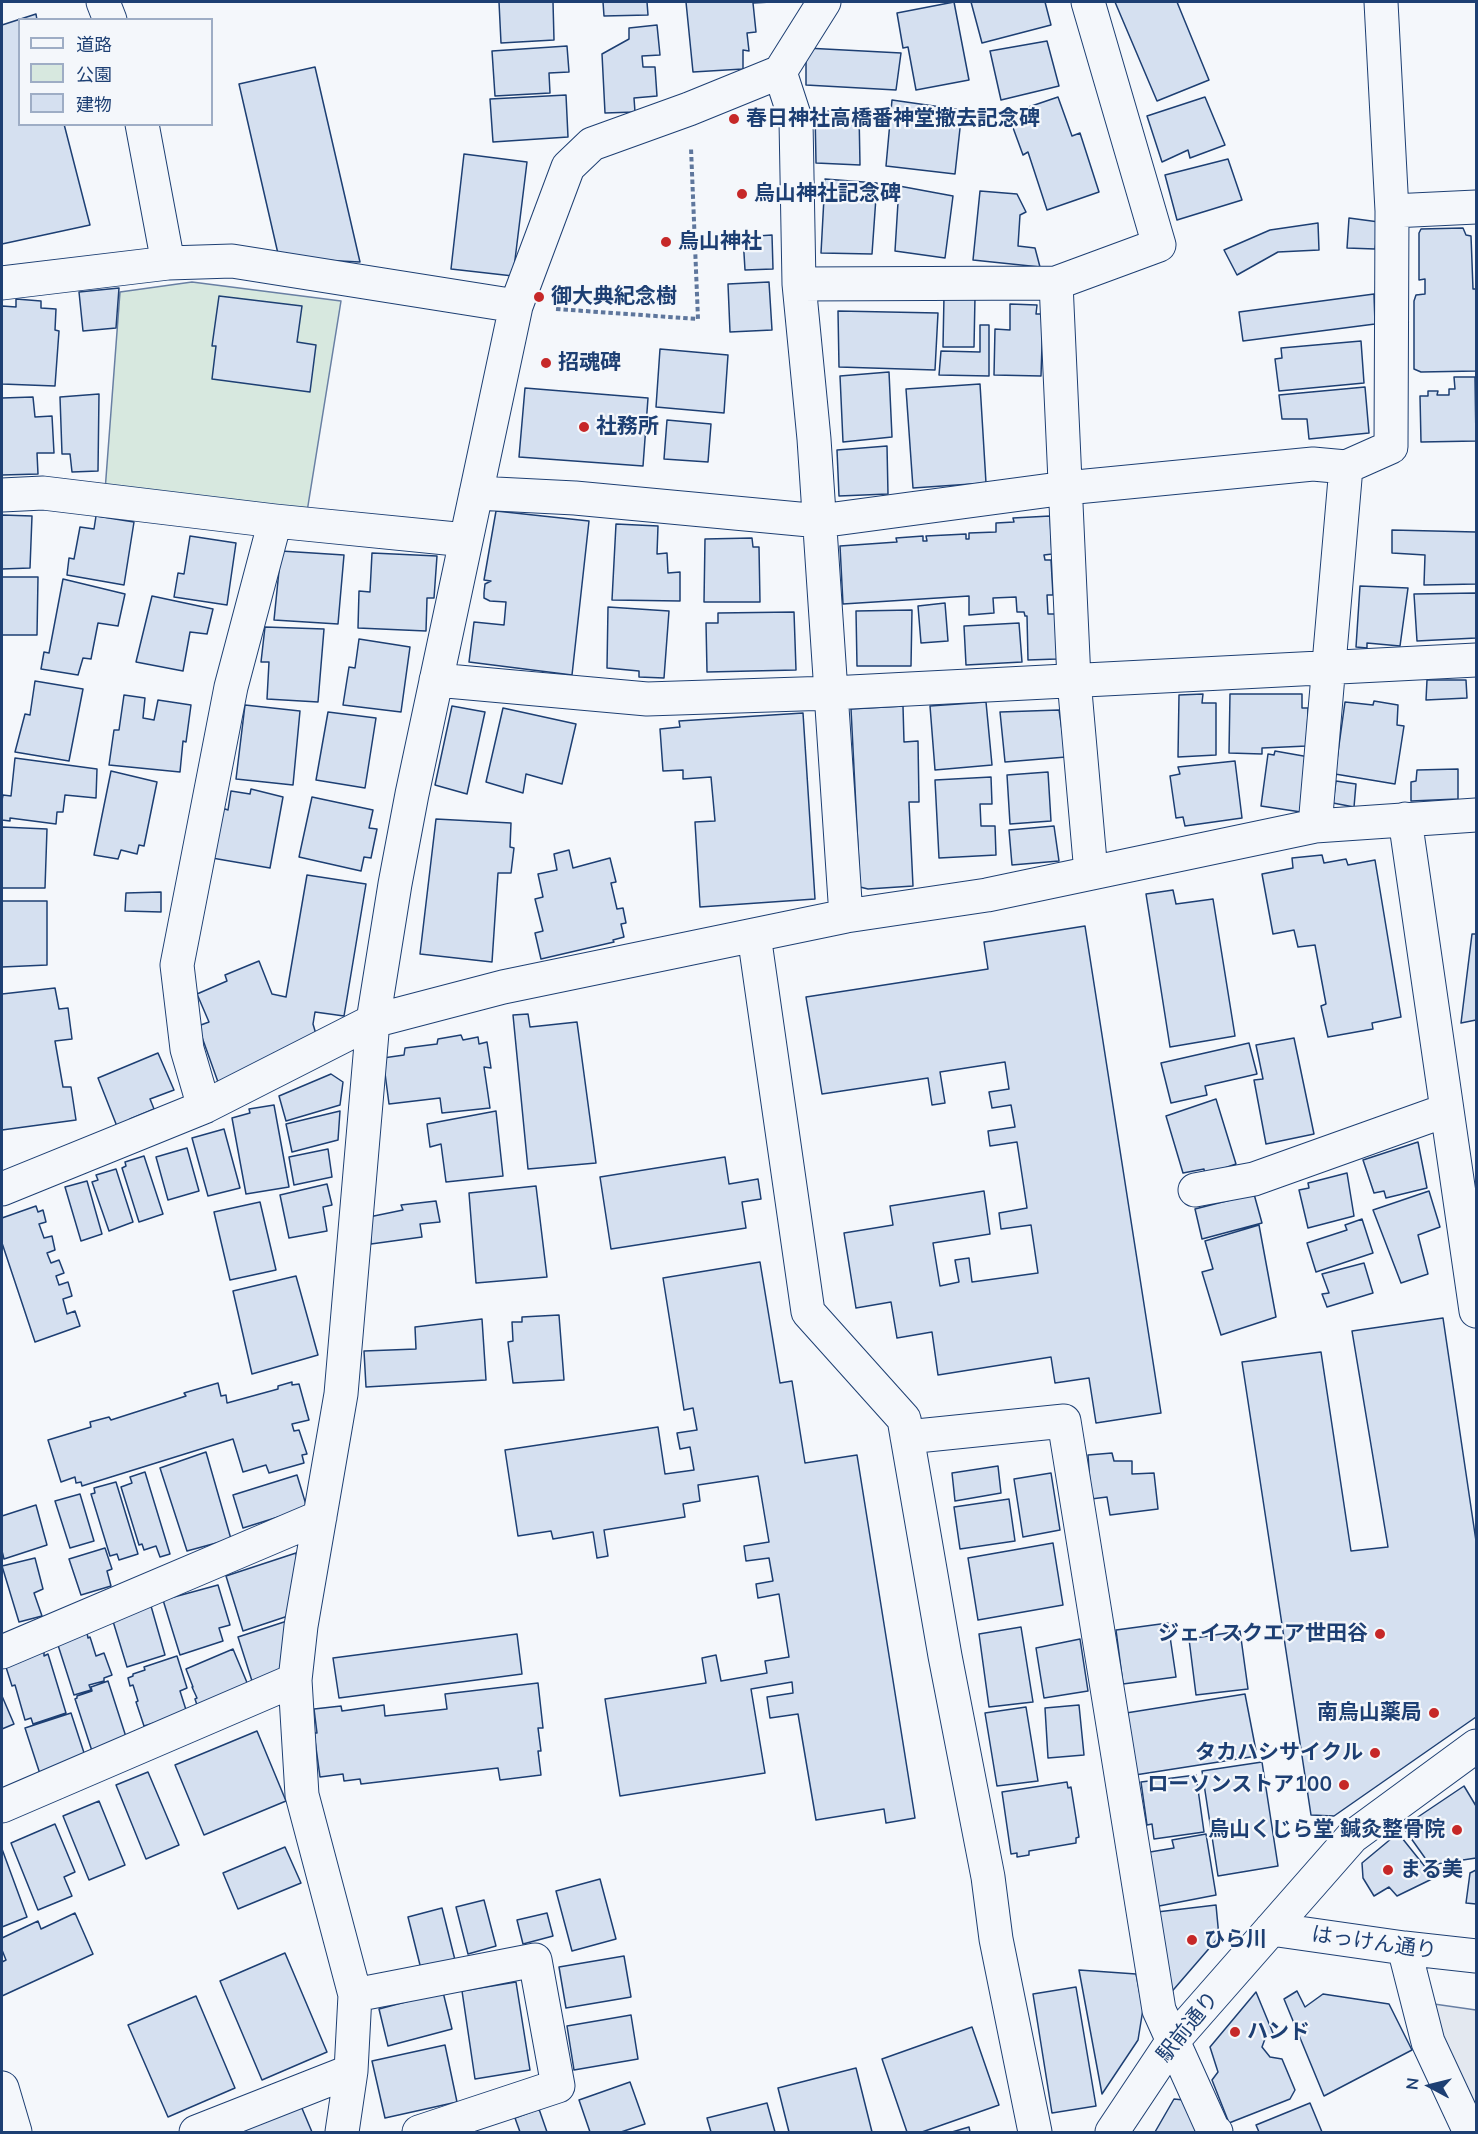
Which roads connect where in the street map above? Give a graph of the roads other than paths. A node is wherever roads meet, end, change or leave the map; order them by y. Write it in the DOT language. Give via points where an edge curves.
graph roads {
  1 [pos="103,2"];
  2 [pos="824,2"];
  3 [pos="1088,2"];
  4 [pos="1381,2"];
  5 [pos="109,18"];
  6 [pos="780,72"];
  7 [pos="142,126"];
  8 [pos="1476,207"];
  9 [pos="1392,211"];
  10 [pos="168,263"];
  11 [pos="2,282"];
  12 [pos="1056,283"];
  13 [pos="799,284"];
  14 [pos="516,306"];
  15 [pos="1346,467"];
  16 [pos="1066,488"];
  17 [pos="476,493"];
  18 [pos="2,495"];
  19 [pos="275,521"];
  20 [pos="820,521"];
  21 [pos="466,540"];
  22 [pos="1476,660"];
  23 [pos="1330,667"];
  24 [pos="436,680"];
  25 [pos="1074,680"];
  26 [pos="831,693"];
  27 [pos="1476,814"];
  28 [pos="1406,819"];
  29 [pos="1315,826"];
  30 [pos="1091,873"];
  31 [pos="846,916"];
  32 [pos="754,935"];
  33 [pos="373,1021"];
  34 [pos="204,1107"];
  35 [pos="1447,1110"];
  36 [pos="2,1189"];
  37 [pos="1195,1190"];
  38 [pos="1476,1311"];
  39 [pos="907,1437"];
  40 [pos="320,1517"];
  41 [pos="2,1652"];
  42 [pos="295,1680"];
  43 [pos="1476,1746"];
  44 [pos="2,1806"];
  45 [pos="1271,1929"];
  46 [pos="1404,1948"];
  47 [pos="1476,1956"];
  48 [pos="355,1995"];
  49 [pos="1172,2042"];
  50 [pos="351,2070"];
  51 [pos="2,2088"];
  52 [pos="15,2133"];
  53 [pos="196,2133"];
  54 [pos="342,2133"];
  55 [pos="419,2133"];
  56 [pos="1035,2133"];
  57 [pos="1112,2133"];
  58 [pos="1216,2133"];
  59 [pos="1470,2133"];
  1 -- 5 [label="street"];
  2 -- 6 [label="street"];
  3 -- 12 [label="street" via="1160,245"];
  4 -- 9 [label="street"];
  6 -- 13 [label="street" via="795,121"];
  6 -- 14 [label="street" via="592,144 568,167"];
  7 -- 10 [label="street"];
  8 -- 9 [label="street"];
  9 -- 15 [label="street" via="1391,447"];
  10 -- 11 [label="street"];
  10 -- 14 [label="street" via="232,261"];
  12 -- 13 [label="street"];
  12 -- 16 [label="street"];
  13 -- 20 [label="street"];
  14 -- 17 [label="street"];
  15 -- 16 [label="street" via="1313,464"];
  15 -- 23 [label="street"];
  16 -- 20 [label="street"];
  16 -- 25 [label="street"];
  17 -- 20 [label="street" via="575,498"];
  17 -- 21 [label="street"];
  18 -- 19 [label="street" via="43,493"];
  19 -- 21 [label="street"];
  19 -- 34 [label="street" via="231,687 177,965 187,1049"];
  20 -- 26 [label="street"];
  21 -- 24 [label="street"];
  22 -- 23 [label="street"];
  23 -- 25 [label="street"];
  23 -- 29 [label="street"];
  24 -- 26 [label="street" via="647,699"];
  24 -- 33 [label="street" via="394,884"];
  25 -- 26 [label="street"];
  25 -- 30 [label="street"];
  26 -- 31 [label="street"];
  27 -- 28 [label="street"];
  28 -- 29 [label="street"];
  28 -- 35 [label="street"];
  29 -- 30 [label="street"];
  30 -- 31 [label="street" via="987,895"];
  31 -- 32 [label="street"];
  32 -- 33 [label="street" via="503,987"];
  32 -- 39 [label="street" via="808,1311 904,1419"];
  33 -- 34 [label="street"];
  33 -- 40 [label="street" via="341,1394"];
  34 -- 36 [label="street"];
  35 -- 37 [label="street" via="1254,1179"];
  35 -- 38 [label="street"];
  39 -- 49 [label="street" via="1064,1421 1160,2010"];
  39 -- 56 [label="street" via="996,1939"];
  40 -- 41 [label="street"];
  40 -- 42 [label="street"];
  42 -- 44 [label="street"];
  42 -- 48 [label="street" via="302,1795"];
  43 -- 45 [label="street, 駅前通り" via="1352,1837"];
  45 -- 46 [label="street, はっけん通り"];
  45 -- 49 [label="street, 駅前通り"];
  46 -- 47 [label="street, はっけん通り"];
  46 -- 59 [label="street" via="1428,2042"];
  48 -- 50 [label="street"];
  48 -- 55 [label="street" via="535,1960 558,2085"];
  49 -- 57 [label="street, 駅前通り"];
  49 -- 58 [label="street"];
  50 -- 53 [label="street"];
  50 -- 54 [label="street"];
  51 -- 52 [label="street"];
}
